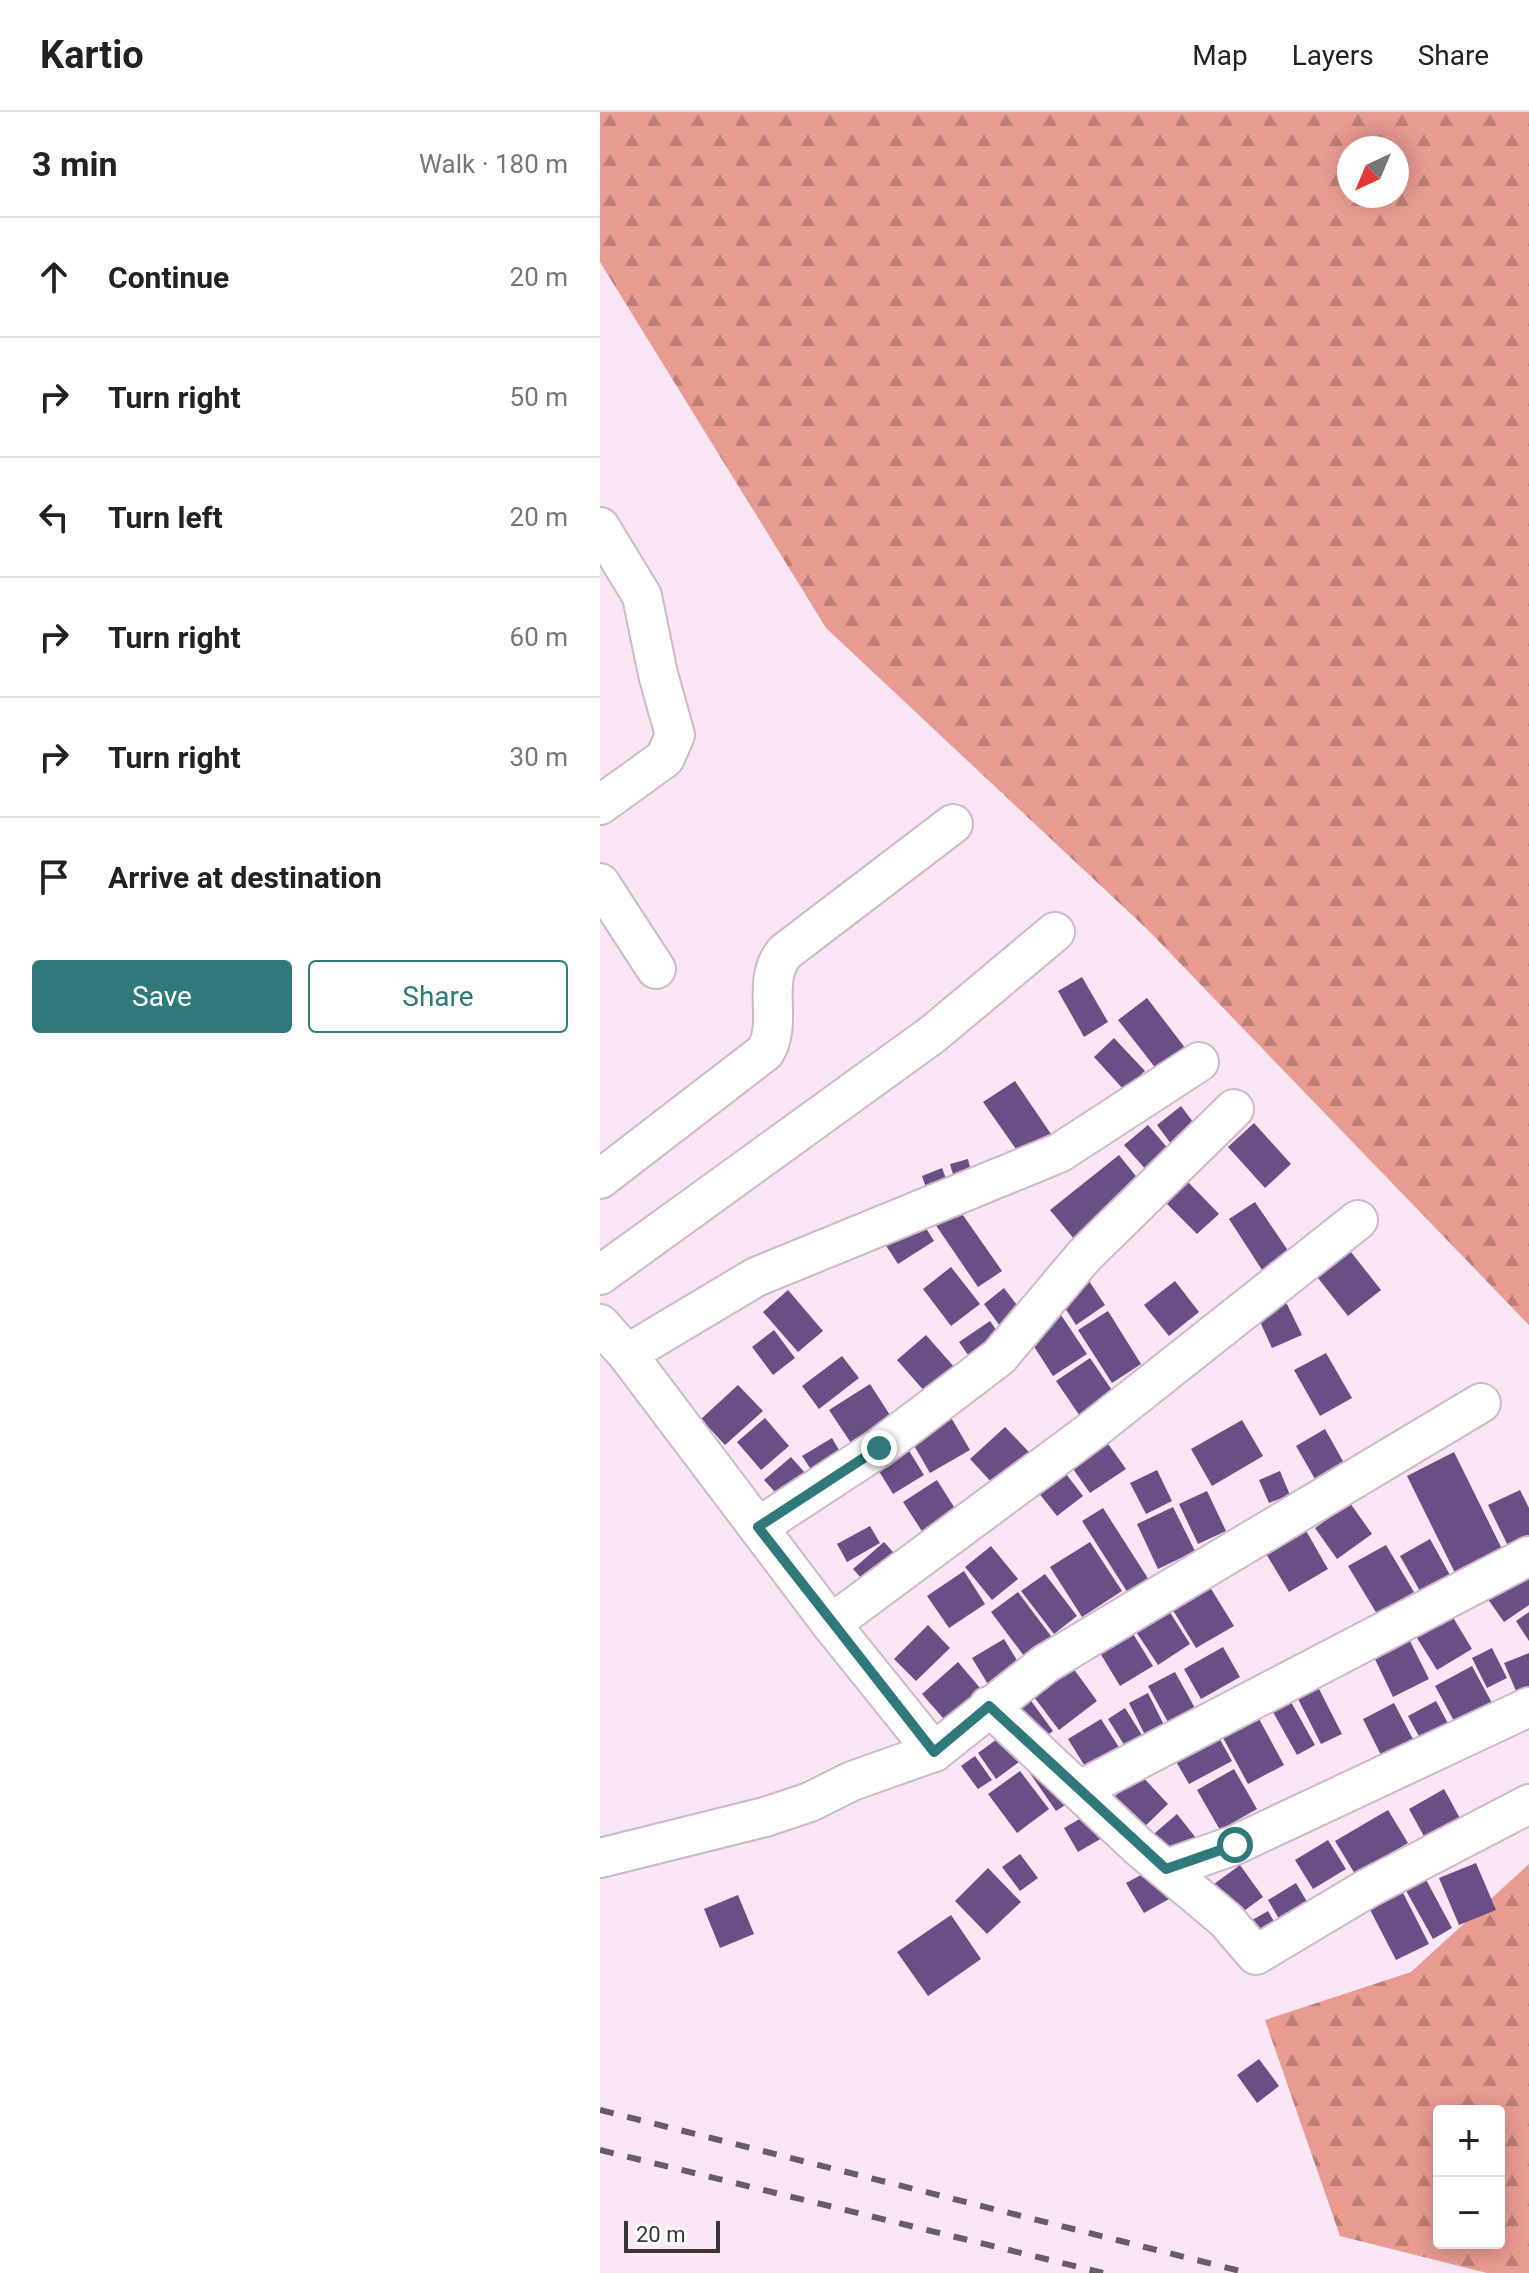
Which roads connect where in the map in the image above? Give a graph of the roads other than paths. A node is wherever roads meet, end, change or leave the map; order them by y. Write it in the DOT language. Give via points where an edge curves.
graph roads {
  1 [pos="600,527"];
  2 [pos="600,805"];
  3 [pos="953,824"];
  4 [pos="600,883"];
  5 [pos="1055,932"];
  6 [pos="656,969"];
  7 [pos="1199,1062"];
  8 [pos="1234,1109"];
  9 [pos="600,1179"];
  10 [pos="1358,1220"];
  11 [pos="600,1275"];
  12 [pos="600,1324"];
  13 [pos="627,1354"];
  14 [pos="1481,1403"];
  15 [pos="758,1527"];
  16 [pos="1529,1556"];
  17 [pos="831,1624"];
  18 [pos="989,1706"];
  19 [pos="1529,1707"];
  20 [pos="934,1752"];
  21 [pos="1080,1790"];
  22 [pos="1529,1804"];
  23 [pos="600,1858"];
  24 [pos="1166,1869"];
  1 -- 2 [label="street" via="642,596 675,735 665,758"];
  3 -- 9 [label="street" via="785,952 773,974 771,1037 765,1052"];
  4 -- 6 [label="street"];
  5 -- 11 [label="street" via="933,1034"];
  7 -- 13 [label="street" via="1059,1153 756,1277"];
  8 -- 15 [label="street" via="1084,1256 999,1357 879,1448"];
  10 -- 17 [label="street" via="1094,1429"];
  12 -- 13 [label="street"];
  13 -- 15 [label="street"];
  14 -- 18 [label="street" via="1045,1664"];
  15 -- 17 [label="street"];
  16 -- 21 [label="street"];
  17 -- 20 [label="street"];
  18 -- 20 [label="street"];
  18 -- 21 [label="street"];
  19 -- 24 [label="street" via="1235,1845"];
  20 -- 23 [label="street" via="765,1817"];
  21 -- 24 [label="street"];
  22 -- 24 [label="street" via="1368,1888 1256,1955 1226,1920"];
}
